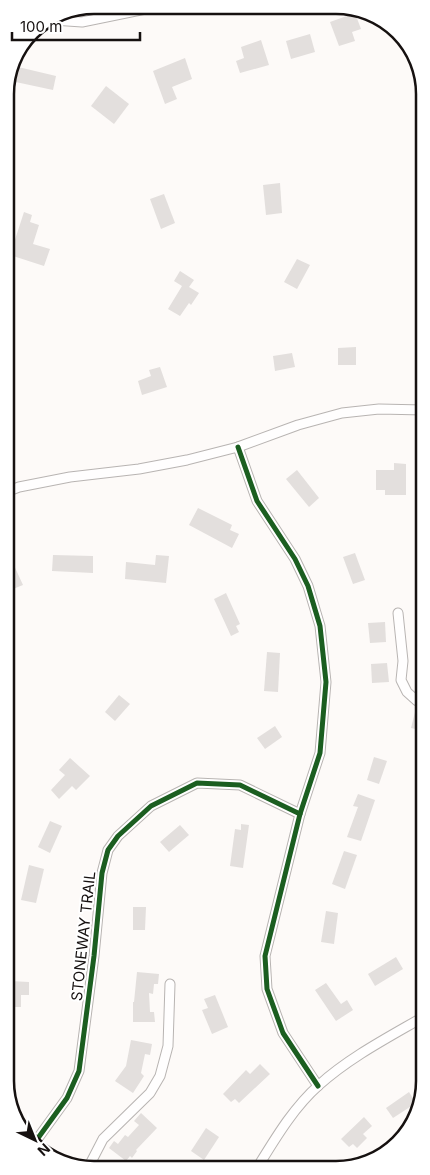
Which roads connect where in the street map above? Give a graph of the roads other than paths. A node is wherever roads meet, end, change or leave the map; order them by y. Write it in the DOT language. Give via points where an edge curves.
graph roads {
  1 [pos="124,14"];
  2 [pos="62,21"];
  3 [pos="416,410"];
  4 [pos="238,447"];
  5 [pos="14,489"];
  6 [pos="398,612"];
  7 [pos="416,700"];
  8 [pos="300,814"];
  9 [pos="170,984"];
  10 [pos="416,1021"];
  11 [pos="318,1086"];
  12 [pos="38,1139"];
  13 [pos="92,1161"];
  14 [pos="261,1161"];
  1 -- 2 [label="street" via="82,22"];
  3 -- 4 [label="street" via="342,413"];
  4 -- 5 [label="street" via="148,467 70,477"];
  4 -- 8 [label="street" via="257,501 295,559 308,586 320,626 326,682 320,753"];
  6 -- 7 [label="street" via="403,661 401,680"];
  8 -- 11 [label="street" via="265,964 267,989 283,1034"];
  8 -- 12 [label="street, STONEWAY TRAIL" via="240,786 197,784 151,806 118,836 108,850 102,873 79,1071 67,1098"];
  9 -- 13 [label="street" via="168,1046 160,1076 150,1093 103,1139"];
  10 -- 11 [label="street" via="352,1059"];
  11 -- 14 [label="street" via="276,1136"];
}
